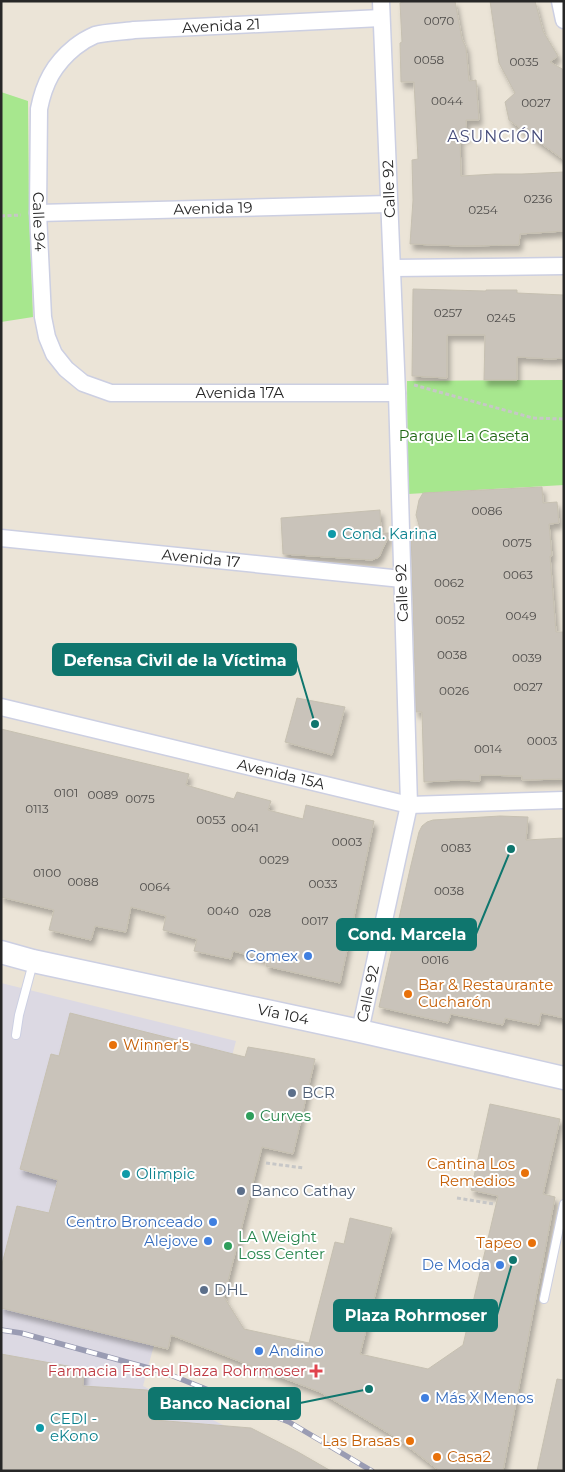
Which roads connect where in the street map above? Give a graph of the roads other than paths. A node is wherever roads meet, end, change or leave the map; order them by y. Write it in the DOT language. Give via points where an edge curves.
graph roads {
  1 [pos="381,1"];
  2 [pos="560,1"];
  3 [pos="381,18"];
  4 [pos="564,20"];
  5 [pos="66,54"];
  6 [pos="389,204"];
  7 [pos="38,213"];
  8 [pos="564,266"];
  9 [pos="392,268"];
  10 [pos="83,383"];
  11 [pos="403,388"];
  12 [pos="1,538"];
  13 [pos="402,579"];
  14 [pos="1,707"];
  15 [pos="564,800"];
  16 [pos="409,805"];
  17 [pos="1,952"];
  18 [pos="34,961"];
  19 [pos="360,1031"];
  20 [pos="16,1035"];
  21 [pos="564,1078"];
  22 [pos="564,1204"];
  23 [pos="544,1299"];
  1 -- 3 [label="street, Calle 92"];
  2 -- 4 [label="street"];
  3 -- 5 [label="street, Avenida 21" via="134,30 95,36"];
  3 -- 6 [label="street, Calle 92"];
  5 -- 7 [label="street, Calle 94" via="49,76 39,109"];
  6 -- 7 [label="street, Avenida 19"];
  6 -- 9 [label="street, Calle 92"];
  7 -- 10 [label="street, Calle 94" via="43,317 47,337 54,354"];
  8 -- 9 [label="street"];
  9 -- 11 [label="street, Calle 92"];
  10 -- 11 [label="street, Avenida 17A" via="111,393"];
  11 -- 13 [label="street, Calle 92"];
  12 -- 13 [label="street, Avenida 17"];
  13 -- 16 [label="street, Calle 92"];
  14 -- 16 [label="street, Avenida 15A"];
  15 -- 16 [label="street, Avenida 15A"];
  16 -- 19 [label="street, Calle 92"];
  17 -- 18 [label="main road, Vía 104"];
  18 -- 19 [label="main road, Vía 104"];
  18 -- 20 [label="lane"];
  19 -- 21 [label="main road, Vía 104"];
  22 -- 23 [label="lane"];
}
